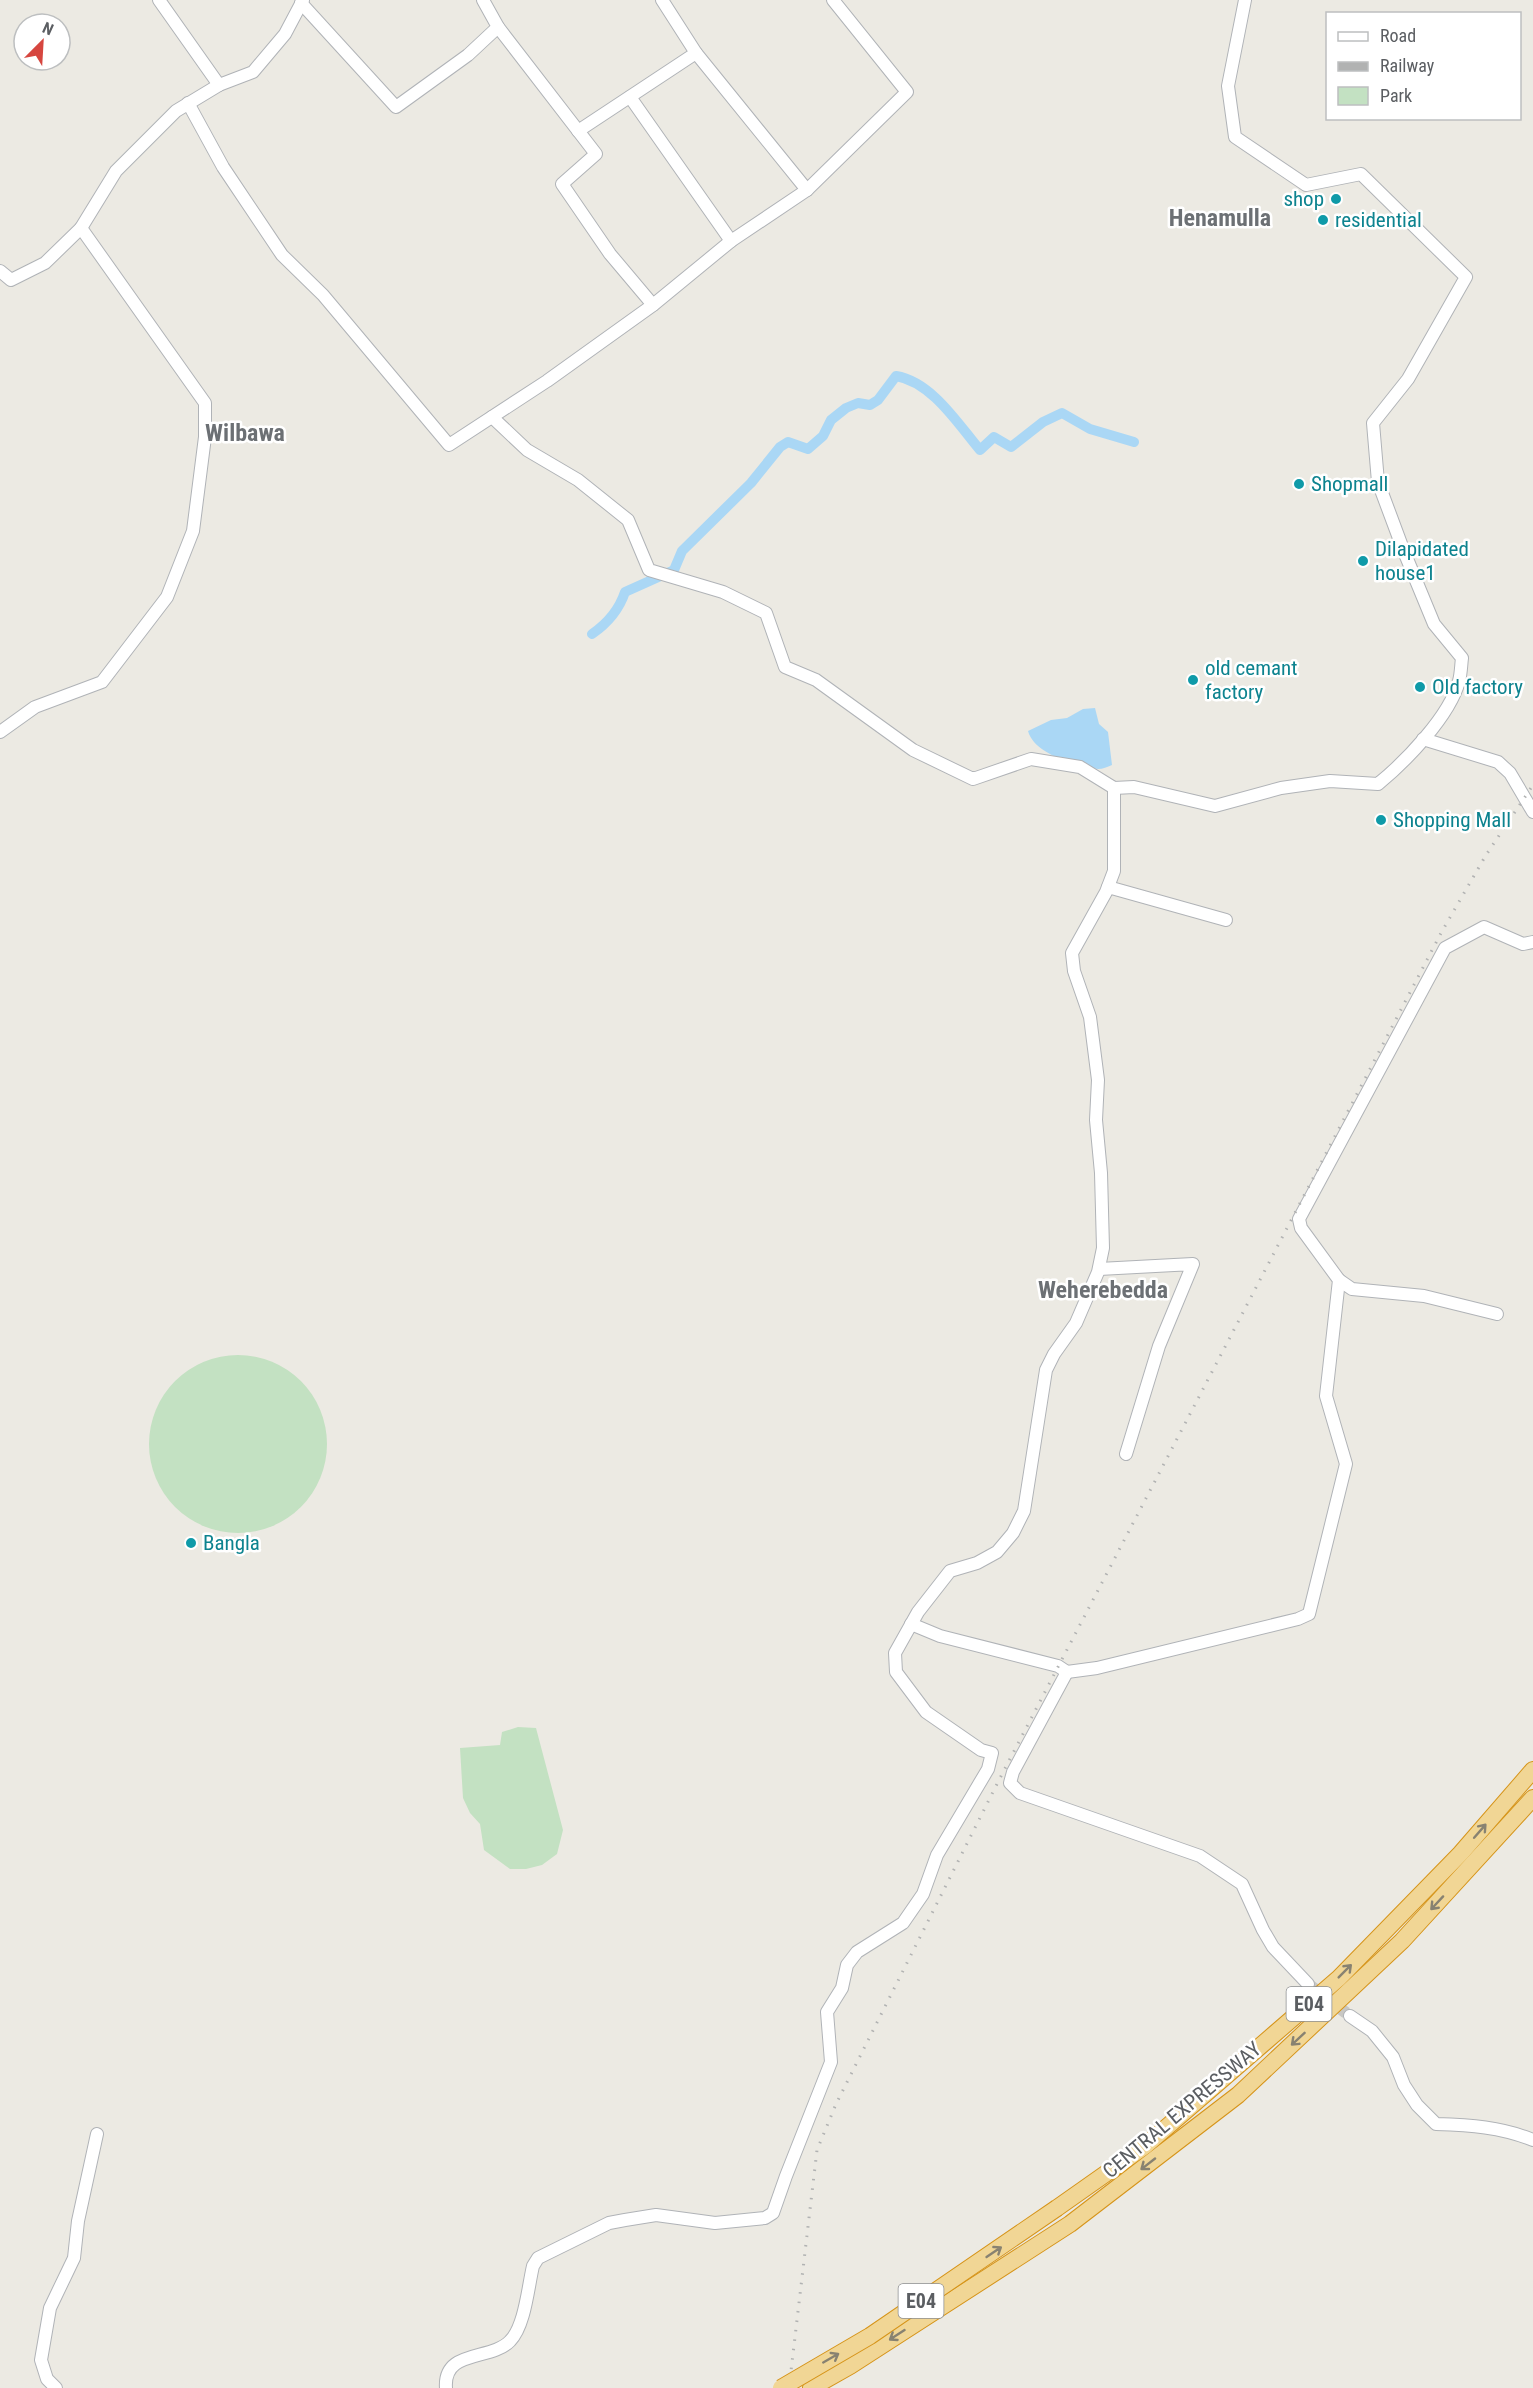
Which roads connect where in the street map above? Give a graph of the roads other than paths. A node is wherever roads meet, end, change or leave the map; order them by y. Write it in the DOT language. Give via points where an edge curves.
graph roads {
  1 [pos="159,0"];
  2 [pos="483,0"];
  3 [pos="662,0"];
  4 [pos="833,0"];
  5 [pos="1245,0"];
  6 [pos="302,1"];
  7 [pos="498,27"];
  8 [pos="696,53"];
  9 [pos="219,85"];
  10 [pos="630,97"];
  11 [pos="188,104"];
  12 [pos="579,131"];
  13 [pos="807,190"];
  14 [pos="81,228"];
  15 [pos="731,241"];
  16 [pos="0,271"];
  17 [pos="652,305"];
  18 [pos="492,417"];
  19 [pos="0,732"];
  20 [pos="1423,739"];
  21 [pos="1114,788"];
  22 [pos="1533,812"];
  23 [pos="1108,887"];
  24 [pos="1226,920"];
  25 [pos="1533,942"];
  26 [pos="1099,1269"];
  27 [pos="1339,1280"];
  28 [pos="1497,1314"];
  29 [pos="1126,1454"];
  30 [pos="911,1624"];
  31 [pos="1067,1672"];
  32 [pos="1533,1770"];
  33 [pos="1533,1798"];
  34 [pos="1308,1984"];
  35 [pos="1350,2016"];
  36 [pos="97,2134"];
  37 [pos="1533,2140"];
  38 [pos="48,2385"];
  39 [pos="446,2388"];
  40 [pos="781,2388"];
  41 [pos="811,2388"];
  1 -- 9 [label="street"];
  2 -- 7 [label="street"];
  3 -- 8 [label="street"];
  4 -- 13 [label="street" via="907,92"];
  5 -- 20 [label="street" via="1228,86 1235,137 1306,185 1361,174 1466,277 1408,379 1373,423 1378,482 1403,549 1434,624 1462,658 1458,683 1440,718"];
  6 -- 7 [label="street" via="396,107 468,55"];
  6 -- 9 [label="street" via="285,34 253,72"];
  7 -- 12 [label="street"];
  8 -- 10 [label="street"];
  8 -- 13 [label="street"];
  9 -- 11 [label="street"];
  10 -- 12 [label="street"];
  10 -- 15 [label="street"];
  11 -- 14 [label="street" via="176,111 116,171"];
  11 -- 18 [label="street" via="223,167 282,255 323,295 449,445"];
  12 -- 17 [label="street" via="596,154 562,184 610,254"];
  13 -- 15 [label="street"];
  14 -- 16 [label="street" via="45,263 11,280"];
  14 -- 19 [label="street" via="205,403 205,437 193,531 167,597 102,682 35,707"];
  15 -- 17 [label="street"];
  17 -- 18 [label="street"];
  18 -- 21 [label="street" via="527,450 578,480 628,520 649,570 723,592 766,613 784,667 816,680 913,750 973,779 1031,759 1080,767"];
  20 -- 21 [label="street" via="1378,784 1330,781 1281,788 1215,806 1134,787"];
  20 -- 22 [label="street" via="1498,762 1510,772"];
  21 -- 23 [label="street" via="1114,871"];
  23 -- 24 [label="street"];
  23 -- 26 [label="street" via="1072,953 1090,1017 1098,1080 1096,1120 1103,1248"];
  25 -- 27 [label="street" via="1522,944 1484,927 1445,948 1299,1220"];
  26 -- 29 [label="street" via="1192,1264 1159,1346"];
  26 -- 30 [label="street" via="1076,1323 1046,1370 1024,1510 1014,1533 997,1552 950,1571"];
  27 -- 28 [label="street" via="1352,1289 1424,1296"];
  27 -- 31 [label="street" via="1326,1396 1346,1464 1309,1614 1097,1668"];
  30 -- 31 [label="street" via="940,1636 1058,1666"];
  30 -- 39 [label="street" via="894,1653 896,1672 926,1712 981,1750 992,1753 988,1769 937,1855 923,1894 903,1923 857,1952 847,1965 842,1988 827,2012 831,2062 773,2213 765,2218 715,2223 656,2215 609,2223 538,2258 532,2266 519,2327 511,2341 498,2350 459,2360 451,2367"];
  31 -- 34 [label="street" via="1010,1783 1020,1793 1200,1856 1242,1884 1273,1947"];
  40 -- 32 [label="highway, CENTRAL EXPRESSWAY / E04, one-way, bridge" via="870,2336 1145,2146 1339,1978 1461,1853"];
  33 -- 41 [label="highway, CENTRAL EXPRESSWAY / E04, one-way" via="1402,1941 1238,2095 1070,2224"];
  35 -- 37 [label="street" via="1372,2031 1393,2057 1404,2085 1436,2124 1482,2125"];
  36 -- 38 [label="street" via="74,2258 50,2308 40,2360"];
}
